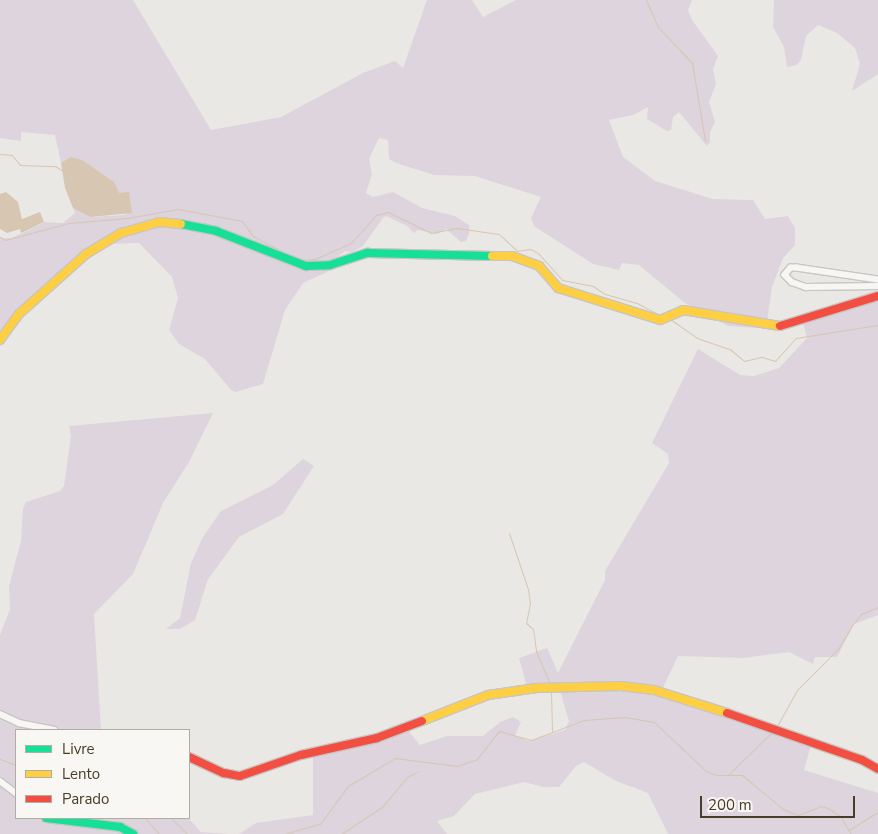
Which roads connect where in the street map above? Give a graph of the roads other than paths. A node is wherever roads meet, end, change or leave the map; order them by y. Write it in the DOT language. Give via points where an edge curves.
graph roads {
  1 [pos="878,280"];
  2 [pos="878,286"];
  3 [pos="878,296"];
  4 [pos="0,340"];
  5 [pos="0,714"];
  6 [pos="49,729"];
  7 [pos="190,757"];
  8 [pos="878,769"];
  9 [pos="0,781"];
  10 [pos="15,792"];
  11 [pos="53,819"];
  12 [pos="133,834"];
  1 -- 2 [label="street" via="797,268 791,268 786,275 792,282 806,287"];
  3 -- 4 [label="street" via="777,327 683,310 660,320 558,288 539,266 512,256 368,253 330,265 306,266 210,229 159,222 120,233 92,250 19,314"];
  5 -- 6 [label="street" via="19,723"];
  7 -- 8 [label="street" via="224,773 240,776 301,755 377,738 488,695 536,688 621,686 654,690 766,725 862,760"];
  9 -- 10 [label="street"];
  11 -- 12 [label="street" via="120,828"];
}
